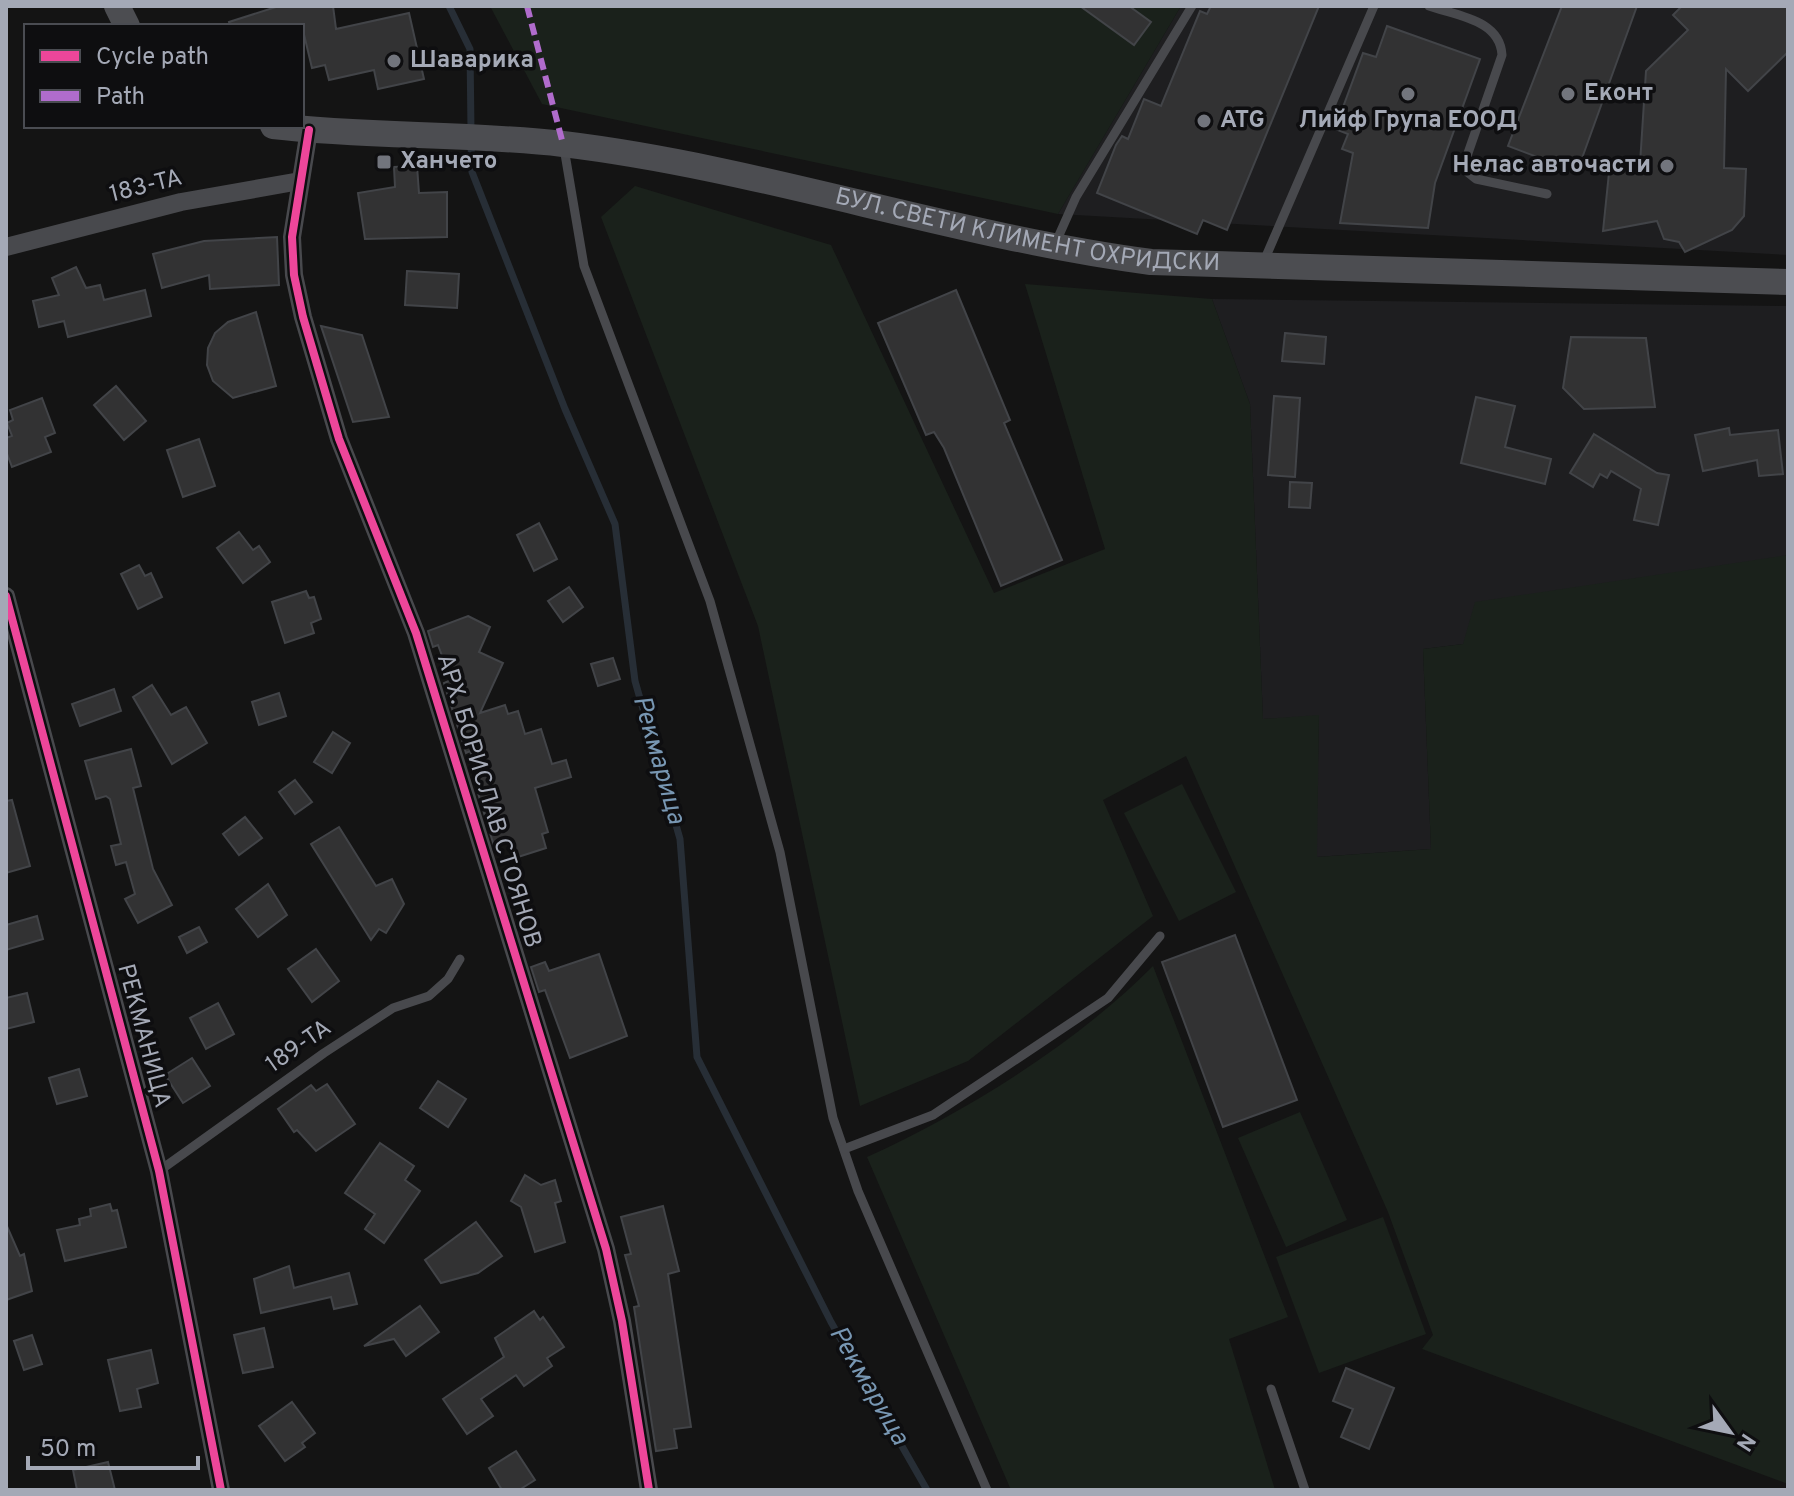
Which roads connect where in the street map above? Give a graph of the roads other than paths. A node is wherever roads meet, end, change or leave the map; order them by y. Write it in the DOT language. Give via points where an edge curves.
graph roads {
  1 [pos="117,6"];
  2 [pos="1192,6"];
  3 [pos="1374,6"];
  4 [pos="1429,6"];
  5 [pos="126,24"];
  6 [pos="291,128"];
  7 [pos="309,130"];
  8 [pos="553,144"];
  9 [pos="300,181"];
  10 [pos="1547,194"];
  11 [pos="6,247"];
  12 [pos="1054,247"];
  13 [pos="1261,268"];
  14 [pos="1788,282"];
  15 [pos="6,596"];
  16 [pos="1160,936"];
  17 [pos="460,959"];
  18 [pos="844,1149"];
  19 [pos="159,1171"];
  20 [pos="1271,1389"];
  21 [pos="221,1490"];
  22 [pos="649,1490"];
  23 [pos="987,1490"];
  24 [pos="1305,1490"];
  1 -- 5 [label="main road"];
  2 -- 12 [label="lane" via="1076,197"];
  3 -- 13 [label="lane"];
  4 -- 10 [label="lane" via="1492,28 1501,40 1502,55 1466,171 1476,179"];
  6 -- 7 [label="main road, БУЛ. СВЕТИ КЛИМЕНТ ОХРИДСКИ"];
  7 -- 8 [label="main road, БУЛ. СВЕТИ КЛИМЕНТ ОХРИДСКИ"];
  7 -- 9 [label="street, АРХ. БОРИСЛАВ СТОЯНОВ"];
  8 -- 12 [label="main road, БУЛ. СВЕТИ КЛИМЕНТ ОХРИДСКИ" via="686,166"];
  8 -- 18 [label="lane" via="584,266 714,616 780,852 833,1118"];
  9 -- 11 [label="street, 183-ТА" via="181,202"];
  9 -- 22 [label="street, АРХ. БОРИСЛАВ СТОЯНОВ" via="292,237 303,317 339,439 416,633 606,1249"];
  12 -- 13 [label="main road, БУЛ. СВЕТИ КЛИМЕНТ ОХРИДСКИ" via="1151,262"];
  13 -- 14 [label="main road, БУЛ. СВЕТИ КЛИМЕНТ ОХРИДСКИ"];
  15 -- 19 [label="street, РЕКМАНИЦА"];
  16 -- 18 [label="lane" via="1095,1007 933,1115"];
  17 -- 19 [label="lane, 189-ТА" via="429,996 393,1008"];
  18 -- 23 [label="lane"];
  19 -- 21 [label="street, РЕКМАНИЦА"];
  20 -- 24 [label="lane"];
}
